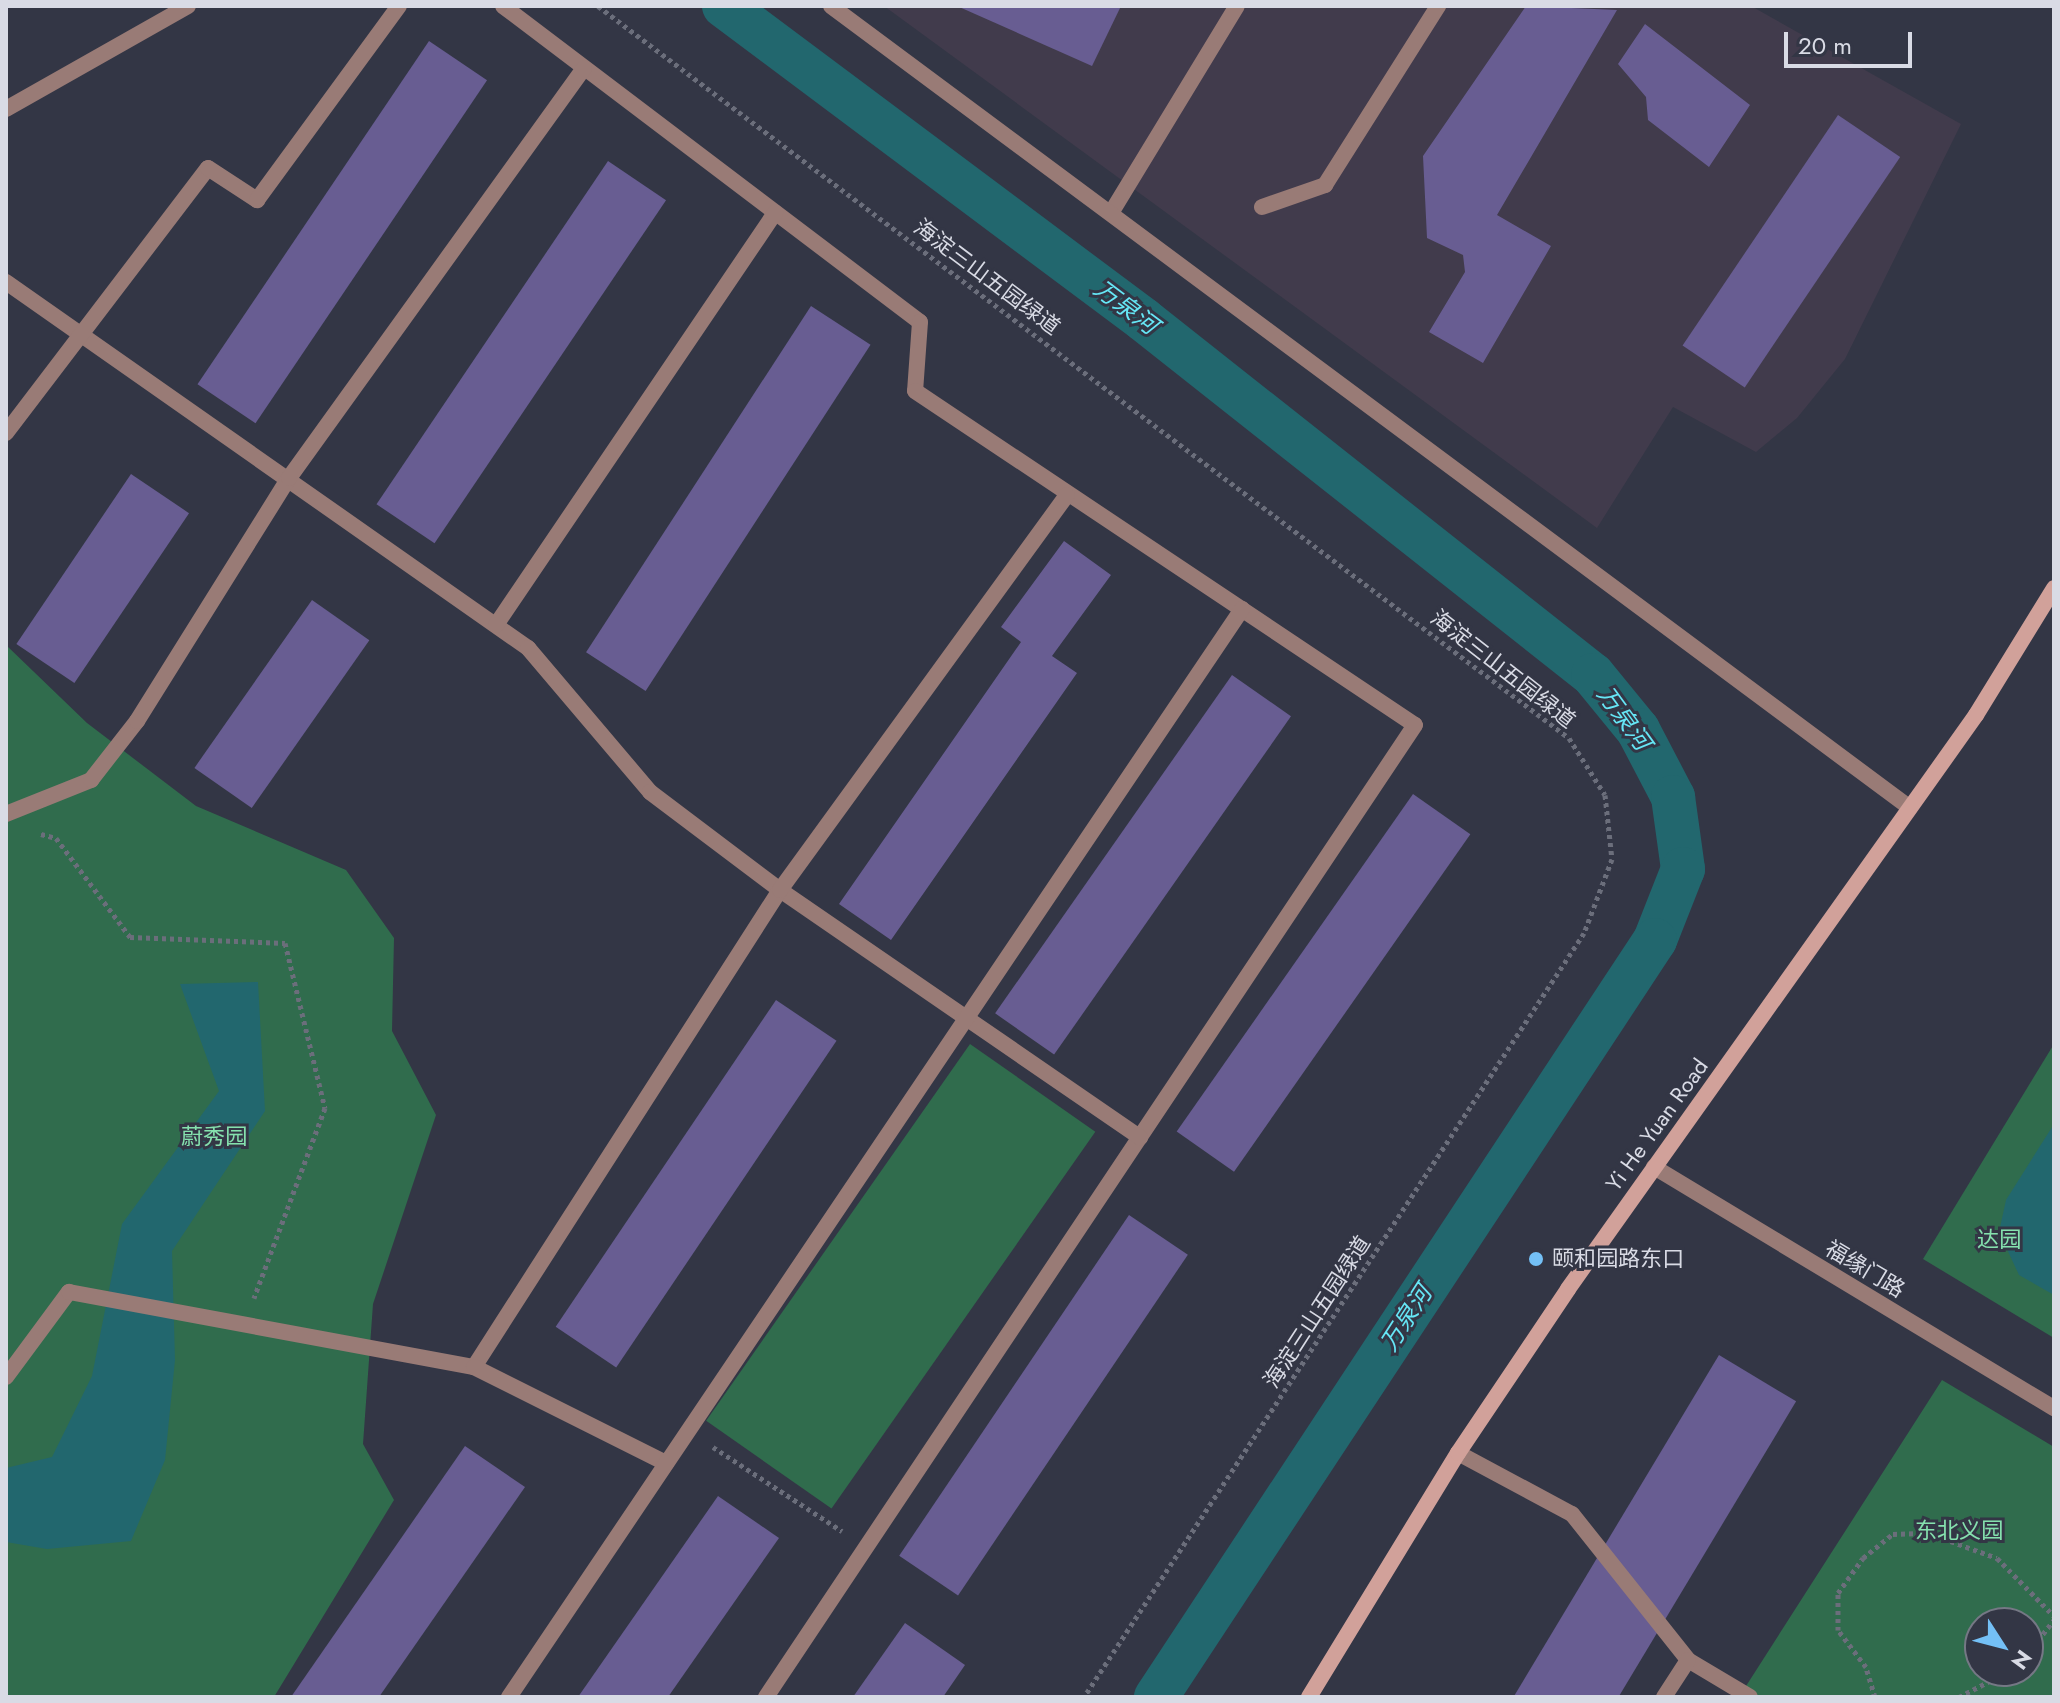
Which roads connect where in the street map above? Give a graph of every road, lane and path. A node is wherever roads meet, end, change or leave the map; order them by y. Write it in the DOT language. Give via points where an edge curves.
graph roads {
  1 [pos="188,6"];
  2 [pos="399,6"];
  3 [pos="503,6"];
  4 [pos="598,6"];
  5 [pos="831,6"];
  6 [pos="1237,6"];
  7 [pos="1438,6"];
  8 [pos="584,68"];
  9 [pos="6,109"];
  10 [pos="1262,207"];
  11 [pos="775,213"];
  12 [pos="1111,213"];
  13 [pos="6,282"];
  14 [pos="79,333"];
  15 [pos="6,433"];
  16 [pos="289,478"];
  17 [pos="1067,495"];
  18 [pos="2054,588"];
  19 [pos="1242,609"];
  20 [pos="496,625"];
  21 [pos="1910,808"];
  22 [pos="6,814"];
  23 [pos="31,830"];
  24 [pos="780,890"];
  25 [pos="967,1015"];
  26 [pos="1140,1137"];
  27 [pos="1654,1167"];
  28 [pos="244,1325"];
  29 [pos="474,1367"];
  30 [pos="6,1377"];
  31 [pos="2054,1408"];
  32 [pos="688,1430"];
  33 [pos="1458,1453"];
  34 [pos="666,1463"];
  35 [pos="867,1546"];
  36 [pos="2054,1618"];
  37 [pos="1688,1660"];
  38 [pos="1978,1687"];
  39 [pos="509,1697"];
  40 [pos="766,1697"];
  41 [pos="1084,1697"];
  42 [pos="1309,1697"];
  43 [pos="1664,1697"];
  44 [pos="1750,1697"];
  45 [pos="1875,1697"];
  46 [pos="1959,1697"];
  1 -- 9 [label="street"];
  2 -- 14 [label="street" via="257,200 208,168"];
  3 -- 8 [label="street"];
  4 -- 41 [label="path, 海淀三山五园绿道" via="1569,738 1605,795 1612,859 1584,933"];
  5 -- 12 [label="street"];
  6 -- 12 [label="street"];
  7 -- 10 [label="street" via="1325,185"];
  8 -- 11 [label="street"];
  8 -- 16 [label="street"];
  11 -- 17 [label="street" via="920,322 915,391"];
  11 -- 20 [label="street"];
  12 -- 21 [label="street"];
  13 -- 14 [label="street"];
  14 -- 15 [label="street"];
  14 -- 16 [label="street"];
  16 -- 20 [label="street"];
  16 -- 22 [label="street" via="137,721 91,780"];
  17 -- 19 [label="street"];
  17 -- 24 [label="street"];
  18 -- 21 [label="main road, Yi He Yuan Road" via="1976,715"];
  19 -- 25 [label="street"];
  19 -- 26 [label="street" via="1415,725"];
  20 -- 24 [label="street" via="528,648 650,792"];
  21 -- 27 [label="main road, Yi He Yuan Road"];
  23 -- 28 [label="path" via="56,838 130,937 285,943 325,1108"];
  24 -- 25 [label="street"];
  24 -- 29 [label="street"];
  25 -- 26 [label="street"];
  25 -- 32 [label="street"];
  26 -- 35 [label="street"];
  27 -- 31 [label="street, 福缘门路"];
  27 -- 33 [label="main road, Yi He Yuan Road"];
  28 -- 29 [label="street"];
  28 -- 30 [label="street" via="69,1292"];
  29 -- 34 [label="street"];
  32 -- 34 [label="street"];
  32 -- 35 [label="path"];
  33 -- 37 [label="street" via="1572,1514"];
  33 -- 42 [label="main road, Yi He Yuan Road"];
  34 -- 39 [label="street"];
  35 -- 40 [label="street"];
  36 -- 45 [label="path" via="1997,1558 1928,1533 1893,1534 1863,1558 1838,1593 1838,1630 1866,1667"];
  37 -- 43 [label="street"];
  37 -- 44 [label="street"];
  38 -- 46 [label="path"];
}
